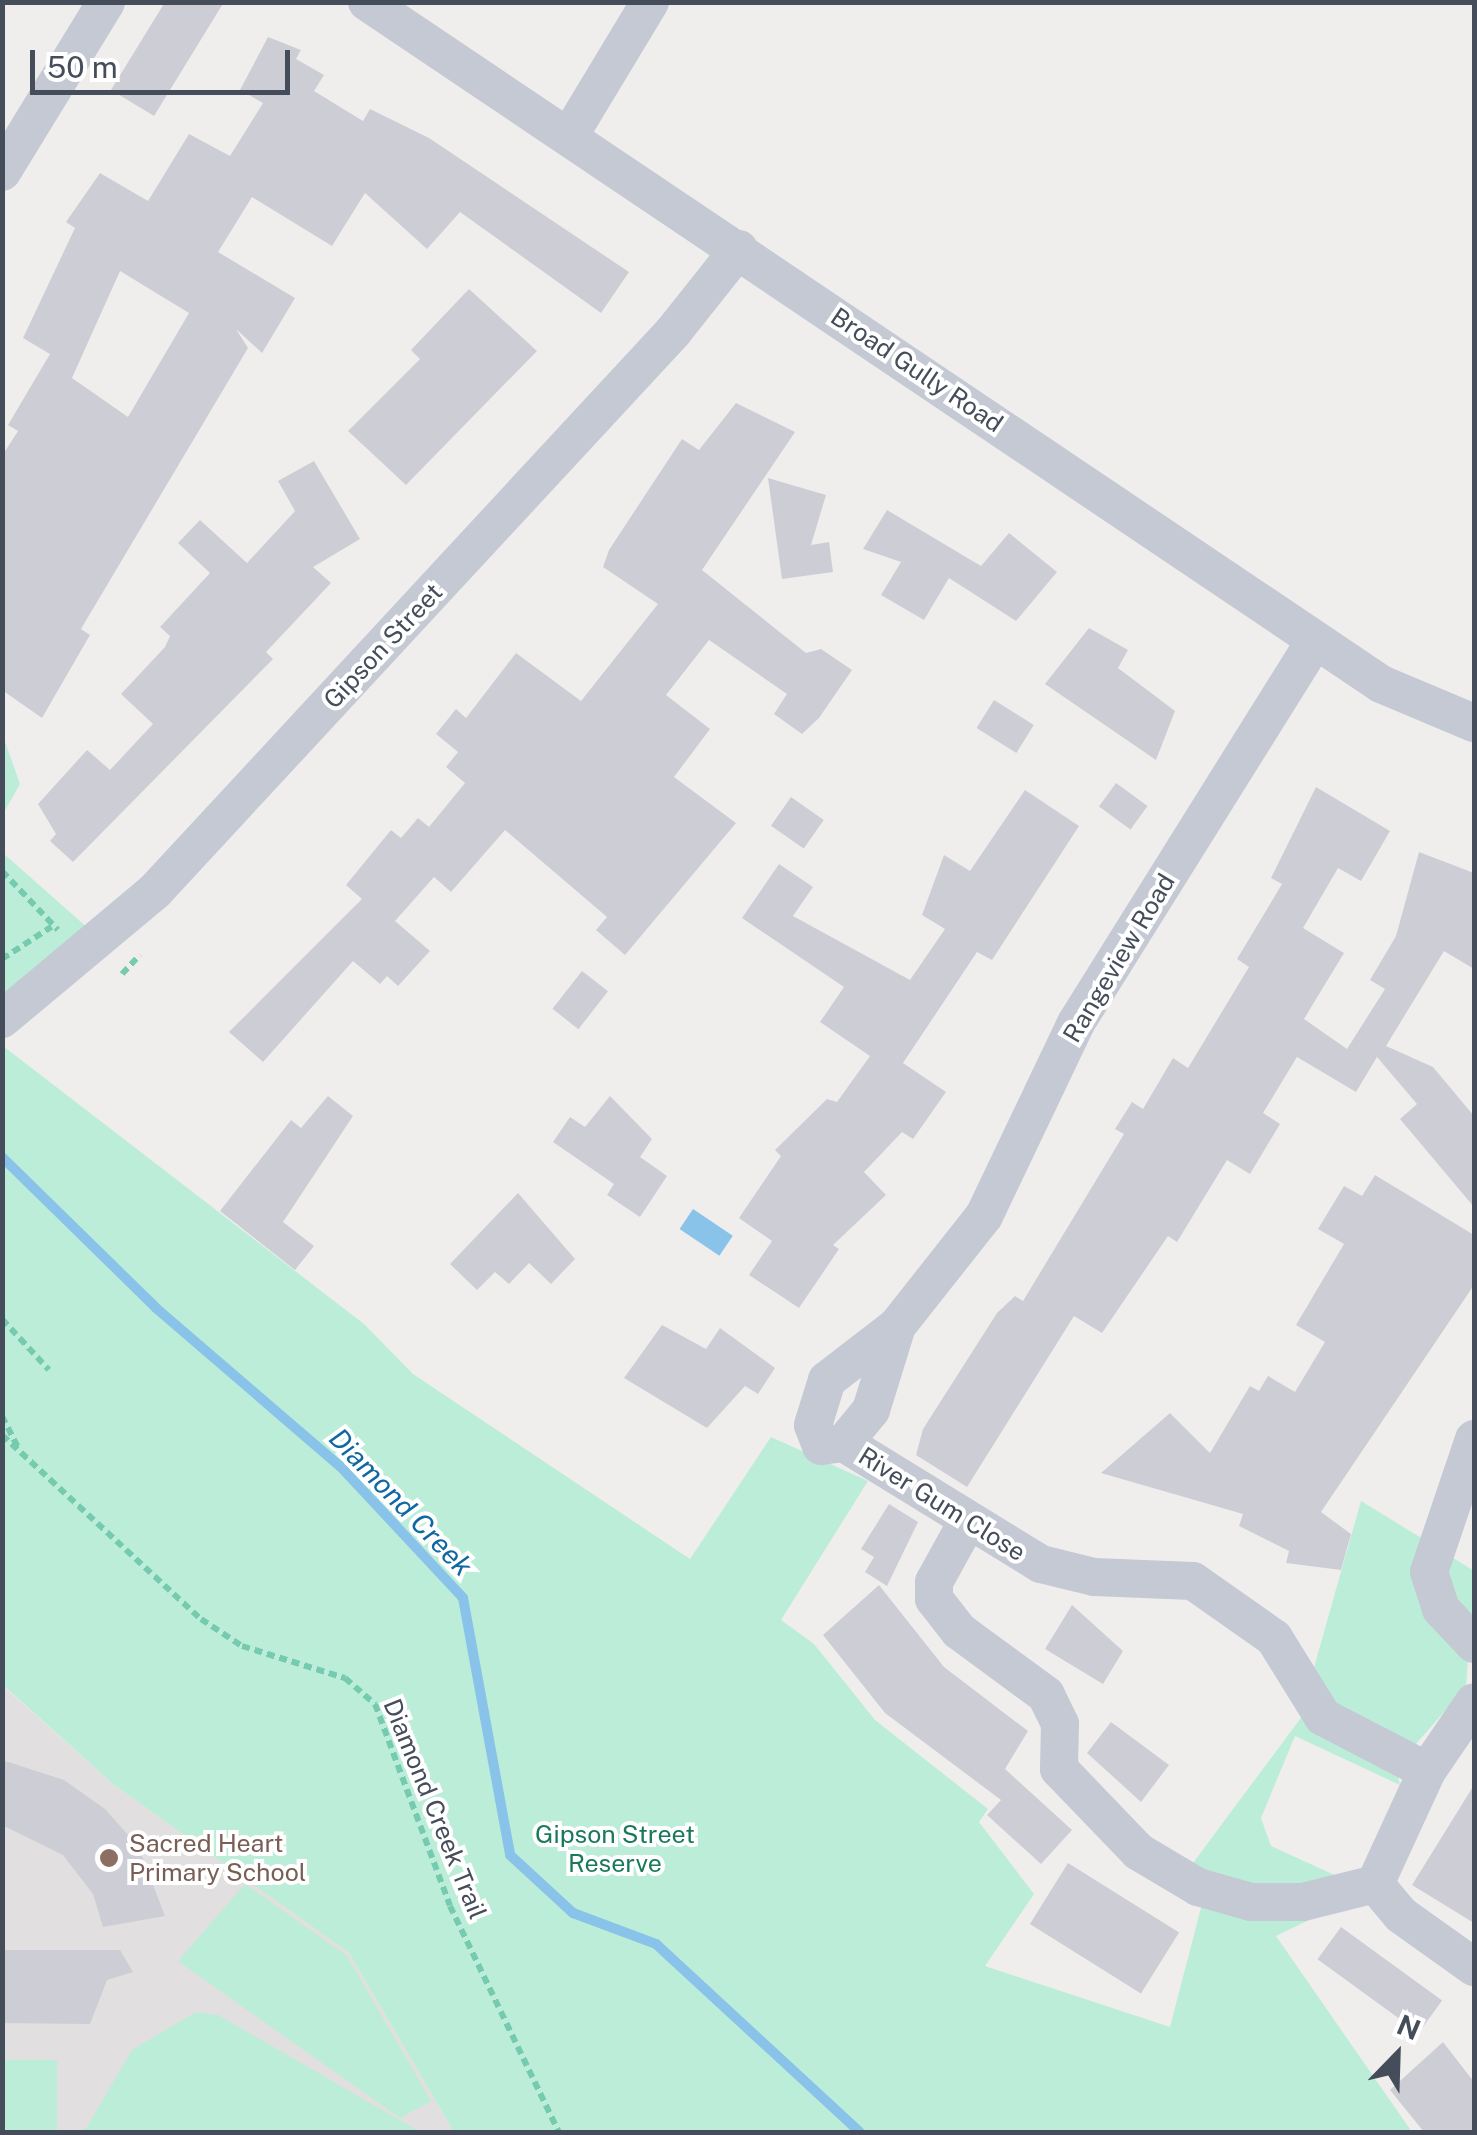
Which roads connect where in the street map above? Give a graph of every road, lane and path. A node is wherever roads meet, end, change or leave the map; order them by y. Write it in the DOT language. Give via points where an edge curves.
graph roads {
  1 [pos="106,2"];
  2 [pos="367,2"];
  3 [pos="650,2"];
  4 [pos="571,133"];
  5 [pos="2,172"];
  6 [pos="739,249"];
  7 [pos="1314,641"];
  8 [pos="1474,724"];
  9 [pos="54,925"];
  10 [pos="2,959"];
  11 [pos="2,1019"];
  12 [pos="2,1319"];
  13 [pos="897,1326"];
  14 [pos="49,1370"];
  15 [pos="2,1416"];
  16 [pos="2,1434"];
  17 [pos="1474,1439"];
  18 [pos="844,1442"];
  19 [pos="22,1456"];
  20 [pos="966,1524"];
  21 [pos="1474,1644"];
  22 [pos="1474,1702"];
  23 [pos="1426,1771"];
  24 [pos="1375,1884"];
  25 [pos="1474,1967"];
  26 [pos="559,2132"];
  1 -- 5 [label="street"];
  2 -- 4 [label="street, Broad Gully Road"];
  3 -- 4 [label="street"];
  4 -- 6 [label="street, Broad Gully Road"];
  6 -- 7 [label="street, Broad Gully Road"];
  6 -- 11 [label="street, Gipson Street" via="673,332 155,891"];
  7 -- 8 [label="street, Broad Gully Road" via="1381,684"];
  7 -- 13 [label="street, Rangeview Road" via="1076,1023 992,1203"];
  9 -- 10 [label="path"];
  12 -- 14 [label="path"];
  13 -- 18 [label="street, Rangeview Road" via="881,1390"];
  13 -- 18 [label="street, Rangeview Road" via="844,1360 820,1394 816,1442"];
  15 -- 19 [label="path"];
  16 -- 19 [label="path, Diamond Creek Trail"];
  17 -- 21 [label="street" via="1429,1572 1441,1608"];
  18 -- 20 [label="street, River Gum Close"];
  19 -- 26 [label="path, Diamond Creek Trail" via="211,1626 263,1654 345,1678 375,1704 450,1906"];
  20 -- 23 [label="street, River Gum Close" via="1065,1572 1207,1587 1287,1650 1323,1717"];
  20 -- 24 [label="street" via="934,1582 934,1598 959,1631 1046,1695 1060,1724 1059,1769 1139,1852 1198,1887 1251,1902 1303,1902"];
  22 -- 23 [label="street"];
  23 -- 24 [label="street"];
  24 -- 25 [label="street" via="1401,1916"];
}
